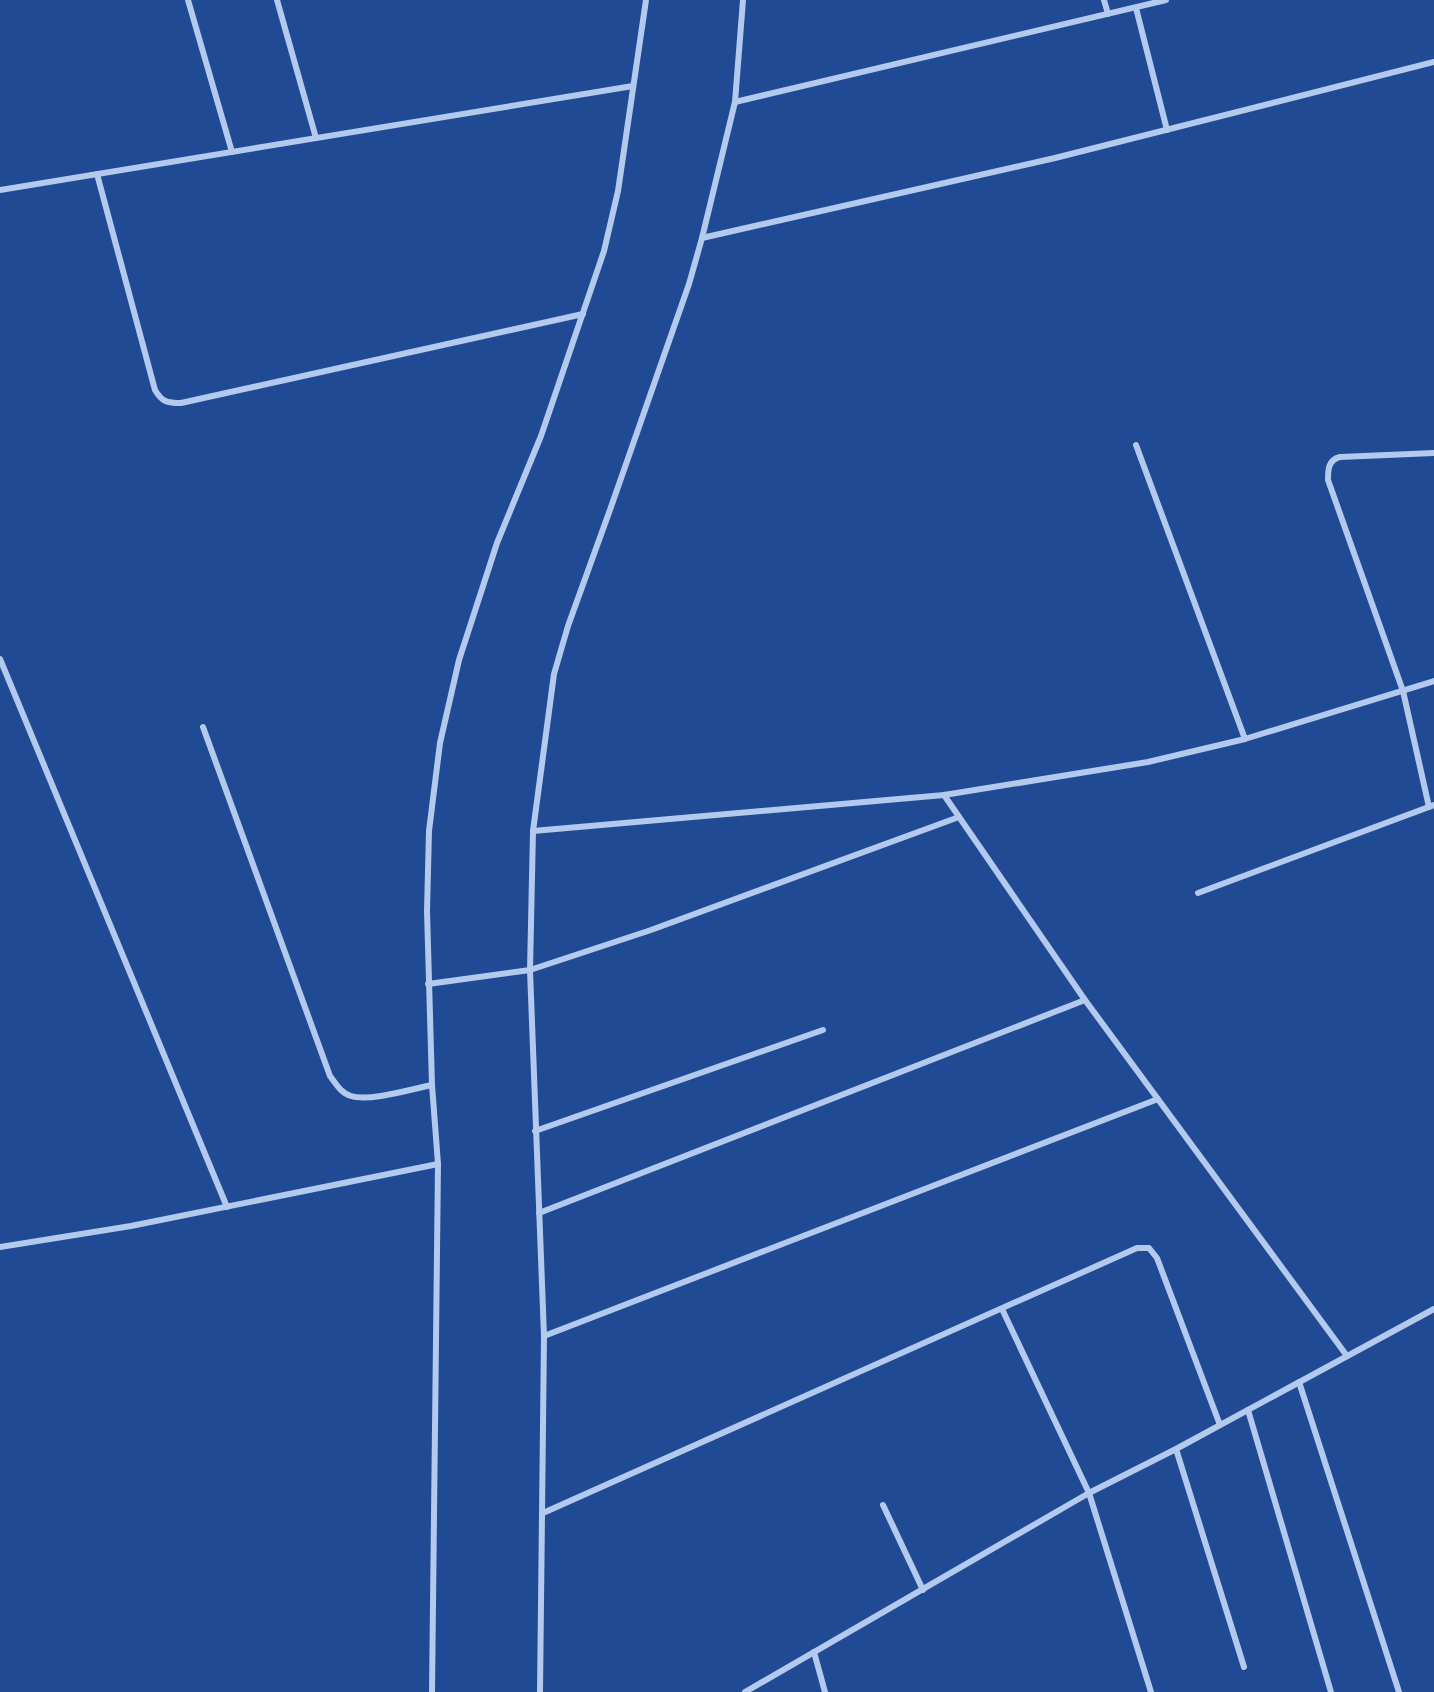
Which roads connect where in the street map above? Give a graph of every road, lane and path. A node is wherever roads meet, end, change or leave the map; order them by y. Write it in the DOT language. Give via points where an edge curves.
graph roads {
  1 [pos="188,0"];
  2 [pos="277,0"];
  3 [pos="646,0"];
  4 [pos="743,0"];
  5 [pos="1104,0"];
  6 [pos="1166,0"];
  7 [pos="1136,8"];
  8 [pos="1108,14"];
  9 [pos="1434,62"];
  10 [pos="633,86"];
  11 [pos="735,102"];
  12 [pos="1167,130"];
  13 [pos="316,138"];
  14 [pos="232,152"];
  15 [pos="97,174"];
  16 [pos="0,190"];
  17 [pos="702,238"];
  18 [pos="583,314"];
  19 [pos="1136,446"];
  20 [pos="1434,453"];
  21 [pos="0,659"];
  22 [pos="1434,681"];
  23 [pos="1403,691"];
  24 [pos="203,727"];
  25 [pos="1245,739"];
  26 [pos="944,795"];
  27 [pos="1432,806"];
  28 [pos="958,817"];
  29 [pos="533,831"];
  30 [pos="1198,893"];
  31 [pos="530,970"];
  32 [pos="428,984"];
  33 [pos="1085,1000"];
  34 [pos="823,1030"];
  35 [pos="432,1085"];
  36 [pos="1158,1099"];
  37 [pos="535,1131"];
  38 [pos="438,1164"];
  39 [pos="227,1207"];
  40 [pos="538,1213"];
  41 [pos="0,1247"];
  42 [pos="1002,1309"];
  43 [pos="1434,1309"];
  44 [pos="544,1336"];
  45 [pos="1347,1356"];
  46 [pos="1299,1382"];
  47 [pos="1248,1410"];
  48 [pos="1220,1425"];
  49 [pos="1176,1449"];
  50 [pos="1089,1493"];
  51 [pos="883,1505"];
  52 [pos="543,1513"];
  53 [pos="923,1590"];
  54 [pos="814,1652"];
  55 [pos="1244,1667"];
  56 [pos="432,1692"];
  57 [pos="540,1692"];
  58 [pos="745,1692"];
  59 [pos="825,1692"];
  60 [pos="1151,1692"];
  61 [pos="1331,1692"];
  62 [pos="1399,1692"];
  1 -- 14 [label="street"];
  2 -- 13 [label="street"];
  3 -- 10 [label="street"];
  4 -- 11 [label="street"];
  5 -- 8 [label="street"];
  6 -- 7 [label="street"];
  7 -- 8 [label="street"];
  7 -- 12 [label="street"];
  8 -- 11 [label="street"];
  9 -- 12 [label="street"];
  10 -- 13 [label="street"];
  10 -- 18 [label="street" via="618,190"];
  11 -- 17 [label="street"];
  12 -- 17 [label="street"];
  13 -- 14 [label="street"];
  14 -- 15 [label="street"];
  15 -- 16 [label="street"];
  15 -- 18 [label="street" via="155,390 170,403"];
  17 -- 29 [label="street" via="554,674"];
  18 -- 32 [label="street" via="541,436 497,543 459,660 440,743 429,831"];
  19 -- 25 [label="street"];
  20 -- 23 [label="street" via="1340,457 1330,463 1328,470 1328,480"];
  21 -- 39 [label="street"];
  22 -- 23 [label="street"];
  23 -- 25 [label="street"];
  23 -- 27 [label="street"];
  24 -- 35 [label="street" via="330,1076 349,1096 364,1098"];
  25 -- 26 [label="street" via="1148,762"];
  26 -- 28 [label="street"];
  26 -- 29 [label="street"];
  27 -- 30 [label="street"];
  28 -- 31 [label="street" via="651,930"];
  28 -- 33 [label="street"];
  29 -- 31 [label="street"];
  31 -- 32 [label="street"];
  31 -- 37 [label="street"];
  32 -- 35 [label="street"];
  33 -- 36 [label="street"];
  33 -- 40 [label="street"];
  34 -- 37 [label="street"];
  35 -- 38 [label="street"];
  36 -- 44 [label="street"];
  36 -- 45 [label="street"];
  37 -- 40 [label="street"];
  38 -- 39 [label="street"];
  38 -- 56 [label="street"];
  39 -- 41 [label="street"];
  40 -- 44 [label="street"];
  42 -- 48 [label="street" via="1137,1248 1149,1248 1157,1258"];
  42 -- 50 [label="street"];
  42 -- 52 [label="street"];
  43 -- 45 [label="street"];
  44 -- 52 [label="street"];
  45 -- 46 [label="street"];
  46 -- 47 [label="street"];
  46 -- 62 [label="street"];
  47 -- 48 [label="street"];
  47 -- 61 [label="street"];
  48 -- 49 [label="street"];
  49 -- 50 [label="street"];
  49 -- 55 [label="street"];
  50 -- 53 [label="street"];
  50 -- 60 [label="street"];
  51 -- 53 [label="street"];
  52 -- 57 [label="street"];
  53 -- 54 [label="street"];
  54 -- 58 [label="street"];
  54 -- 59 [label="street"];
}
